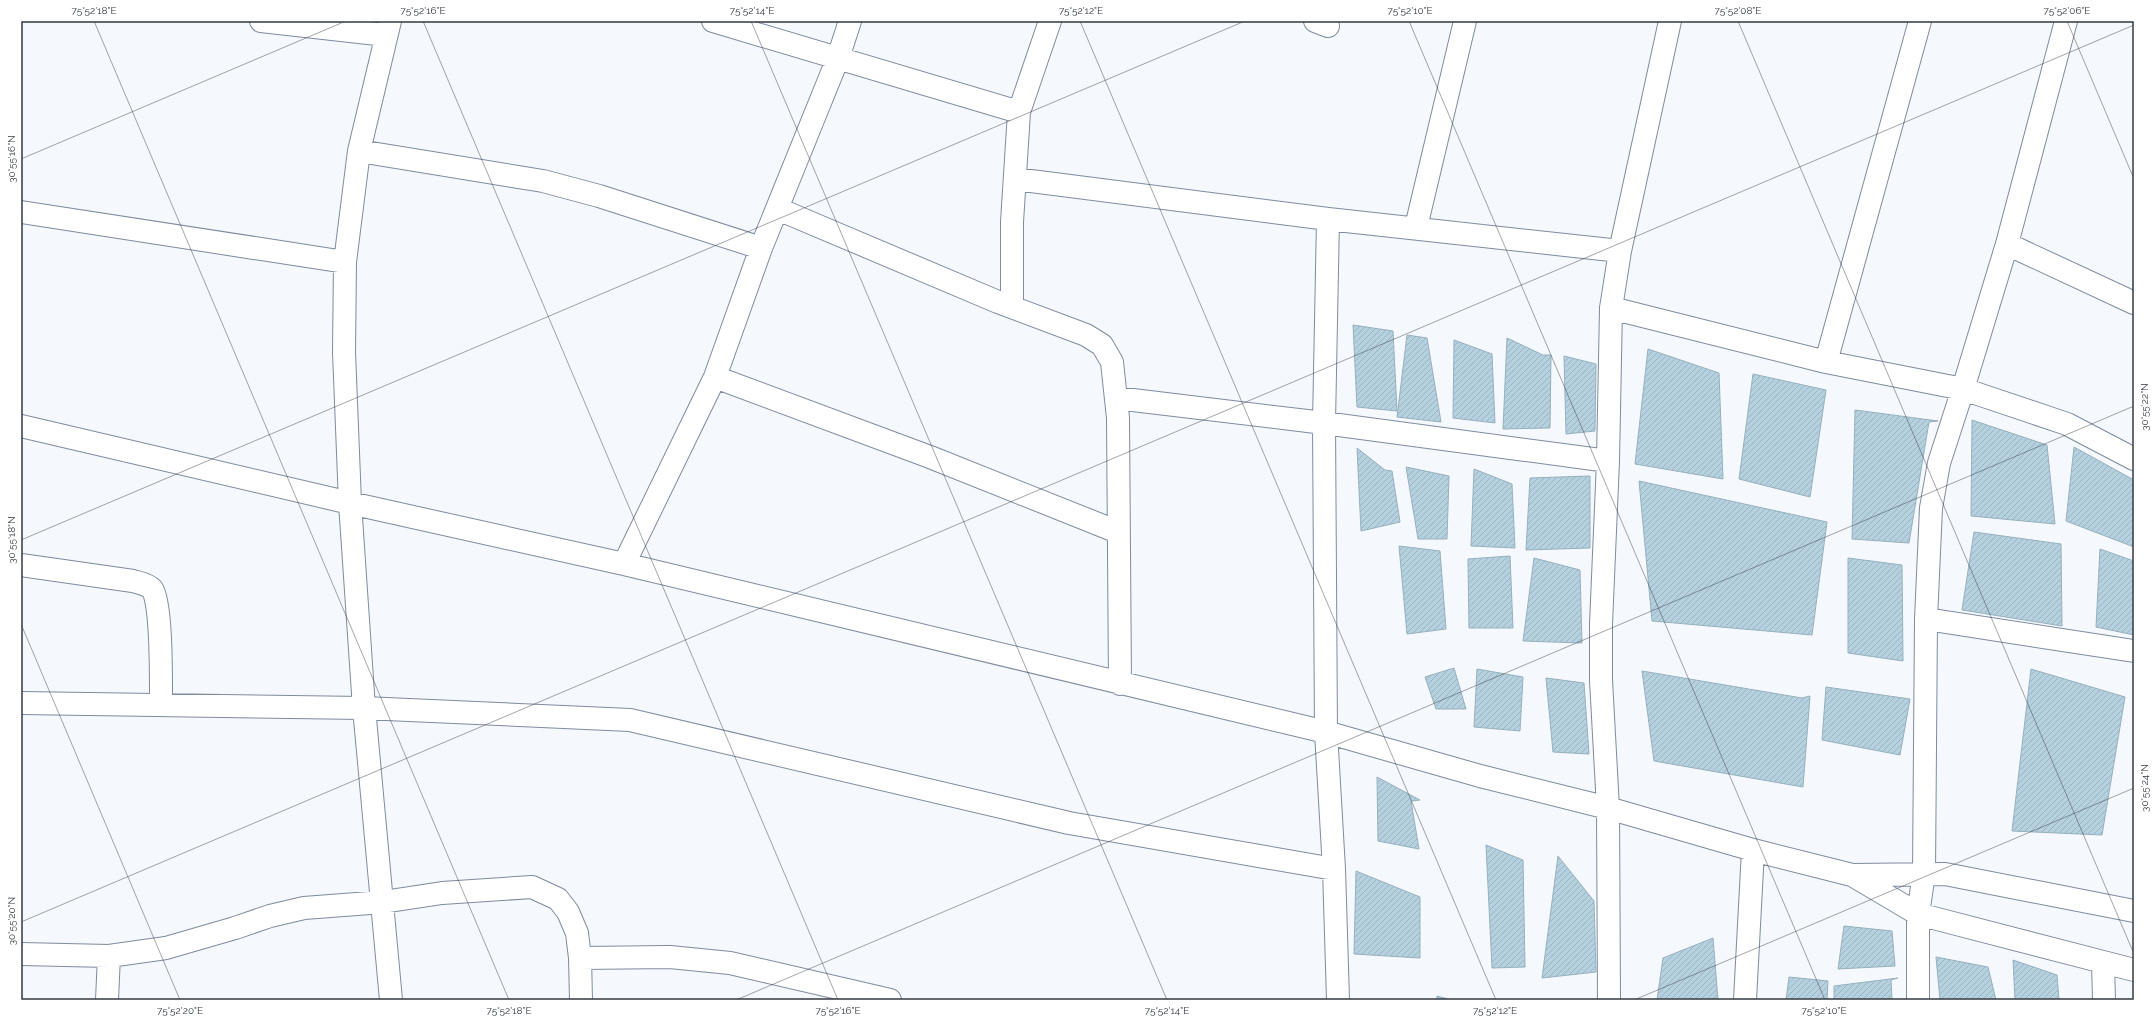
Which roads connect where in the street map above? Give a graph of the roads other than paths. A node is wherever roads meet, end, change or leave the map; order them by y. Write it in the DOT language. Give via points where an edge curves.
graph roads {
  1 [pos="261,21"];
  2 [pos="714,21"];
  3 [pos="850,21"];
  4 [pos="1050,21"];
  5 [pos="1465,21"];
  6 [pos="1670,21"];
  7 [pos="1920,21"];
  8 [pos="2066,21"];
  9 [pos="388,28"];
  10 [pos="838,58"];
  11 [pos="1020,112"];
  12 [pos="359,151"];
  13 [pos="1015,179"];
  14 [pos="778,209"];
  15 [pos="21,212"];
  16 [pos="1328,219"];
  17 [pos="1416,227"];
  18 [pos="2007,244"];
  19 [pos="761,248"];
  20 [pos="1620,251"];
  21 [pos="345,262"];
  22 [pos="2134,303"];
  23 [pos="1012,307"];
  24 [pos="1610,308"];
  25 [pos="1826,362"];
  26 [pos="715,377"];
  27 [pos="1963,389"];
  28 [pos="1116,398"];
  29 [pos="1324,423"];
  30 [pos="21,426"];
  31 [pos="2134,458"];
  32 [pos="1608,461"];
  33 [pos="350,503"];
  34 [pos="1118,532"];
  35 [pos="624,564"];
  36 [pos="21,565"];
  37 [pos="1926,619"];
  38 [pos="2134,651"];
  39 [pos="1120,684"];
  40 [pos="21,703"];
  41 [pos="161,705"];
  42 [pos="364,708"];
  43 [pos="1326,732"];
  44 [pos="1608,808"];
  45 [pos="1753,850"];
  46 [pos="1334,869"];
  47 [pos="1852,874"];
  48 [pos="1924,874"];
  49 [pos="383,902"];
  50 [pos="2134,912"];
  51 [pos="1918,914"];
  52 [pos="21,954"];
  53 [pos="109,956"];
  54 [pos="580,958"];
  55 [pos="2103,964"];
  56 [pos="2134,970"];
  57 [pos="107,1000"];
  58 [pos="391,1000"];
  59 [pos="581,1000"];
  60 [pos="890,1000"];
  61 [pos="1338,1000"];
  62 [pos="1609,1000"];
  63 [pos="1744,1000"];
  64 [pos="1918,1000"];
  65 [pos="2104,1000"];
  1 -- 9 [label="street"];
  2 -- 10 [label="street"];
  3 -- 10 [label="street"];
  4 -- 11 [label="street"];
  5 -- 17 [label="street"];
  6 -- 20 [label="street"];
  7 -- 25 [label="street"];
  8 -- 18 [label="street"];
  9 -- 12 [label="street"];
  10 -- 11 [label="street"];
  10 -- 14 [label="street"];
  11 -- 13 [label="street"];
  12 -- 19 [label="street" via="543,181 599,196"];
  12 -- 21 [label="street"];
  13 -- 16 [label="street"];
  13 -- 23 [label="street"];
  14 -- 19 [label="street"];
  14 -- 23 [label="street"];
  15 -- 21 [label="street"];
  16 -- 17 [label="street"];
  16 -- 29 [label="street"];
  17 -- 20 [label="street"];
  18 -- 22 [label="street"];
  18 -- 27 [label="street"];
  19 -- 26 [label="street"];
  20 -- 24 [label="street"];
  21 -- 33 [label="street" via="344,352"];
  23 -- 28 [label="street" via="1086,335 1102,346 1112,362"];
  24 -- 25 [label="street"];
  24 -- 32 [label="street"];
  25 -- 27 [label="street"];
  26 -- 34 [label="street" via="930,457"];
  26 -- 35 [label="street"];
  27 -- 31 [label="street" via="2067,424"];
  27 -- 37 [label="street" via="1939,463 1931,508"];
  28 -- 29 [label="street"];
  28 -- 34 [label="street"];
  29 -- 32 [label="street"];
  29 -- 43 [label="street"];
  30 -- 33 [label="street"];
  32 -- 44 [label="street" via="1601,624 1601,688"];
  33 -- 35 [label="street"];
  33 -- 42 [label="street"];
  34 -- 39 [label="street"];
  35 -- 39 [label="street"];
  36 -- 41 [label="street" via="133,581 147,585 153,590 158,608"];
  37 -- 38 [label="street"];
  37 -- 48 [label="street"];
  39 -- 43 [label="street"];
  40 -- 41 [label="street"];
  41 -- 42 [label="street"];
  42 -- 46 [label="street" via="630,720 1068,823"];
  42 -- 49 [label="street"];
  43 -- 44 [label="street" via="1480,776"];
  43 -- 46 [label="street"];
  44 -- 45 [label="street"];
  44 -- 62 [label="street"];
  45 -- 47 [label="street"];
  45 -- 63 [label="street"];
  46 -- 61 [label="street"];
  47 -- 48 [label="street"];
  47 -- 51 [label="street"];
  48 -- 50 [label="street" via="1945,874"];
  48 -- 51 [label="street"];
  49 -- 53 [label="street" via="304,908 166,948"];
  49 -- 54 [label="street" via="442,893 532,887 558,899 568,912 577,933"];
  49 -- 58 [label="street"];
  51 -- 55 [label="street"];
  51 -- 64 [label="street"];
  52 -- 53 [label="street"];
  53 -- 57 [label="street"];
  54 -- 59 [label="street"];
  54 -- 60 [label="street" via="670,957 730,963"];
  55 -- 56 [label="street"];
  55 -- 65 [label="street"];
}
